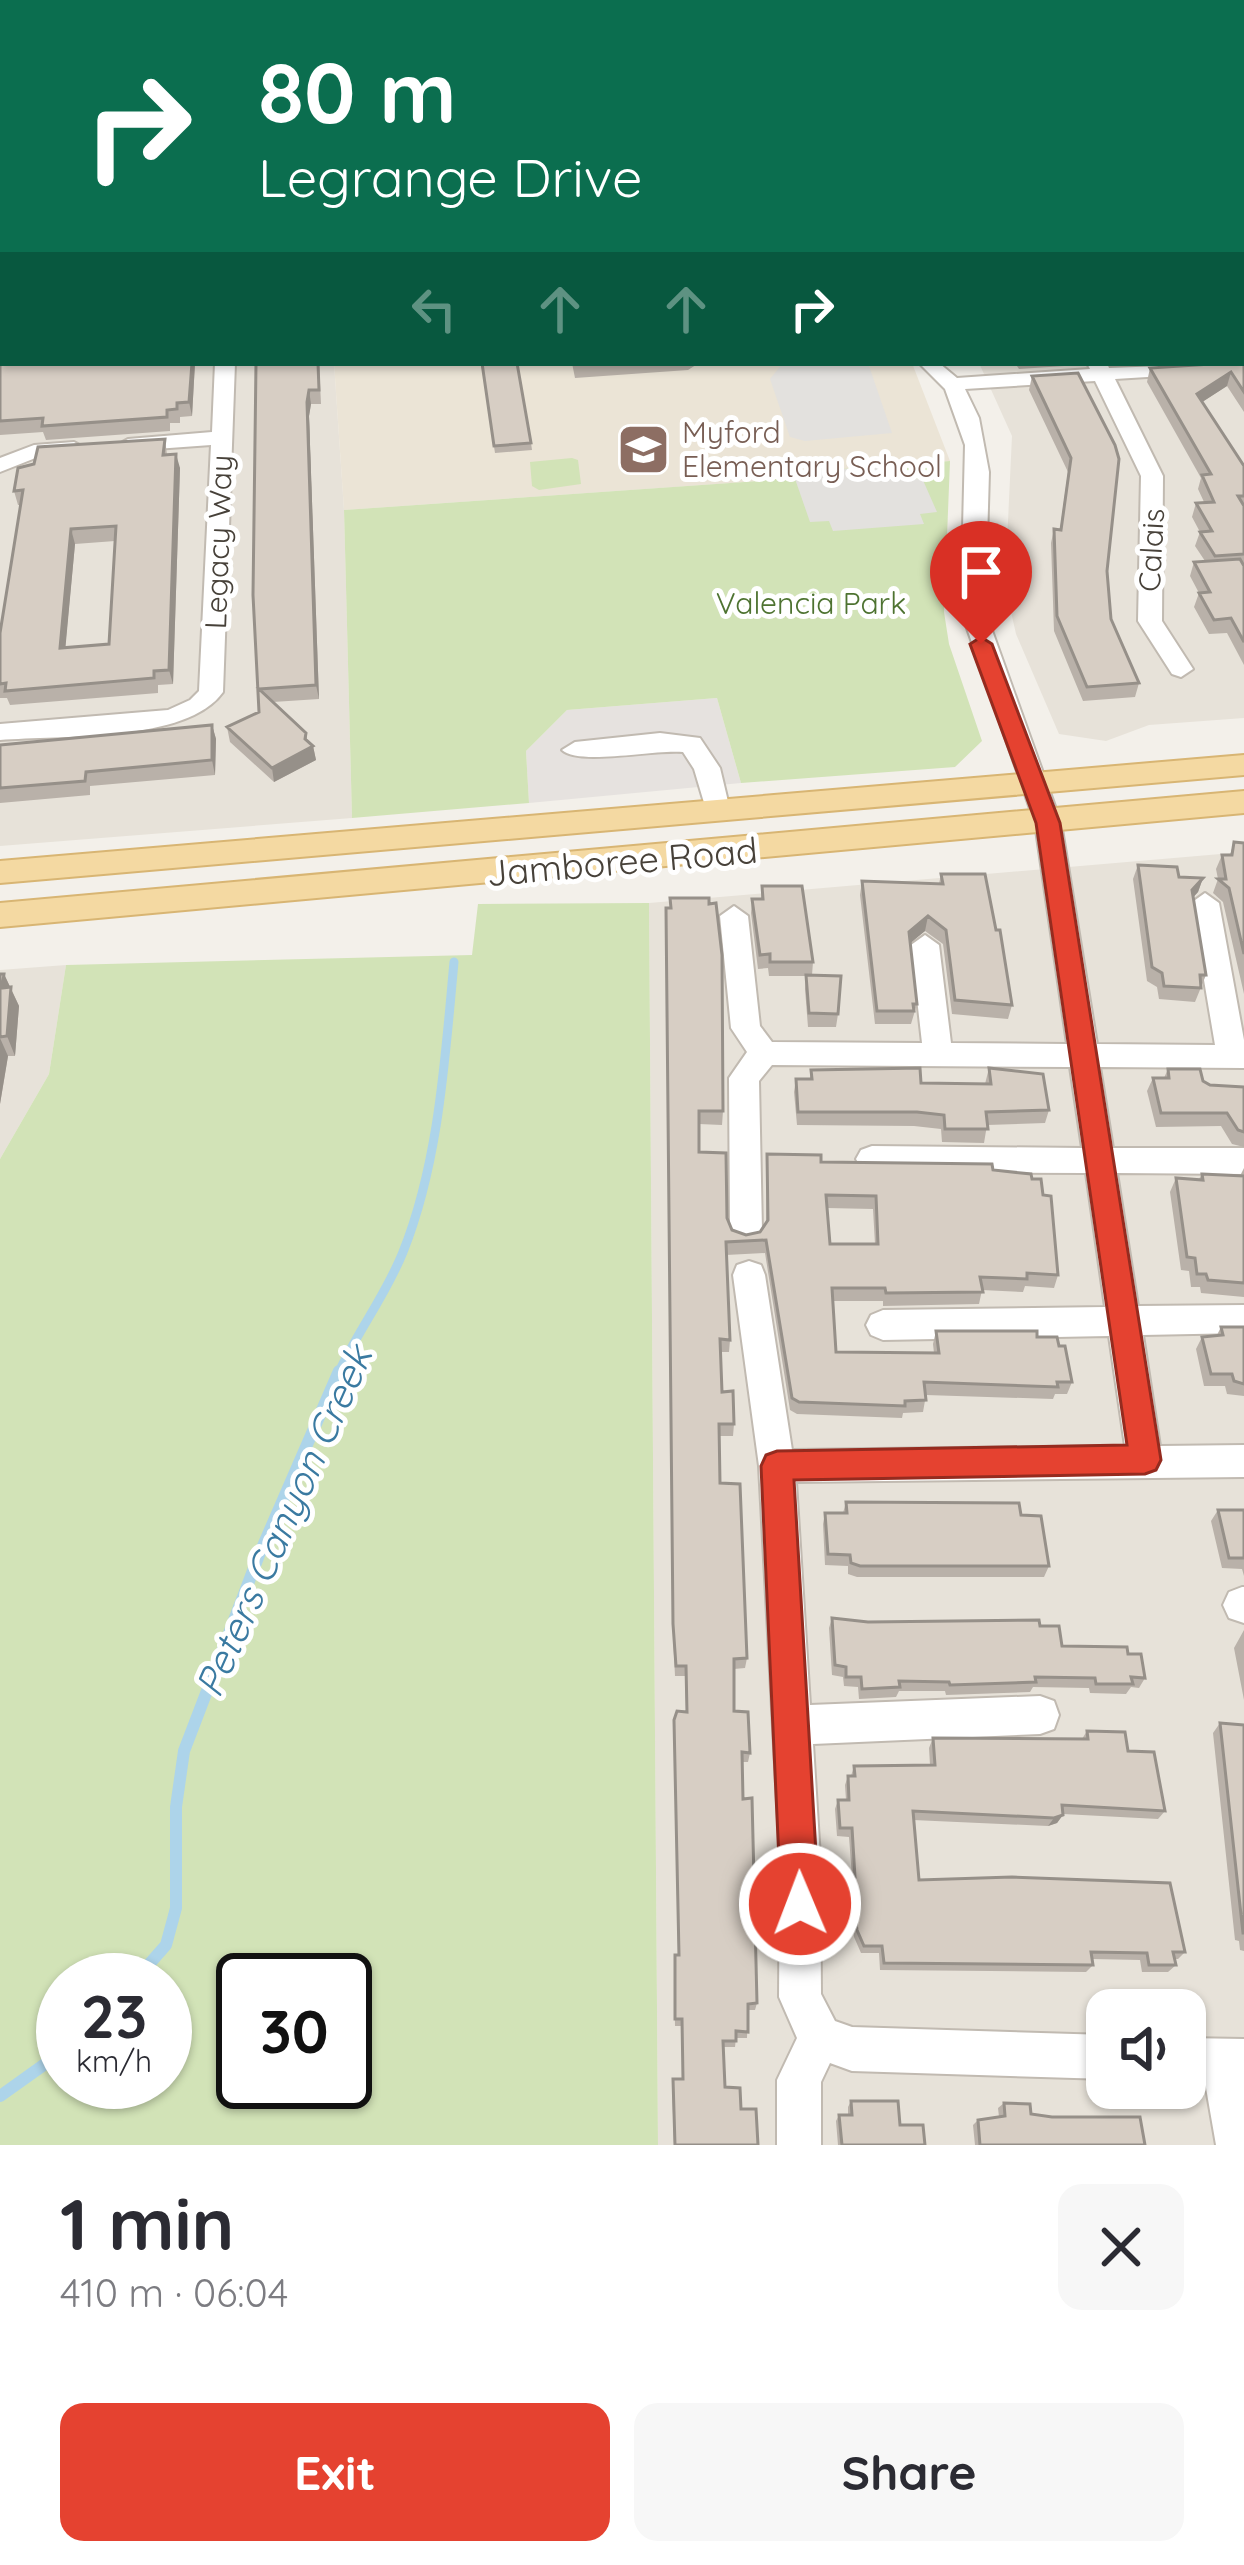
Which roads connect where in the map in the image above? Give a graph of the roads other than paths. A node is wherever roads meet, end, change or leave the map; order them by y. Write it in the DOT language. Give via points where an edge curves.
graph roads {
  1 [pos="225,366"];
  2 [pos="1172,366"];
  3 [pos="1100,368"];
  4 [pos="957,373"];
  5 [pos="221,438"];
  6 [pos="0,466"];
  7 [pos="1181,669"];
  8 [pos="0,732"];
  9 [pos="575,750"];
  10 [pos="1244,765"];
  11 [pos="1034,782"];
  12 [pos="1244,802"];
  13 [pos="717,810"];
  14 [pos="1048,823"];
  15 [pos="0,872"];
  16 [pos="1204,903"];
  17 [pos="0,915"];
  18 [pos="734,916"];
  19 [pos="926,945"];
  20 [pos="764,1053"];
  21 [pos="938,1054"];
  22 [pos="1083,1055"];
  23 [pos="1238,1056"];
  24 [pos="1099,1157"];
  25 [pos="872,1159"];
  26 [pos="1244,1161"];
  27 [pos="746,1231"];
  28 [pos="749,1275"];
  29 [pos="1244,1319"];
  30 [pos="1124,1322"];
  31 [pos="883,1325"];
  32 [pos="1145,1460"];
  33 [pos="1244,1461"];
  34 [pos="777,1466"];
  35 [pos="1040,1715"];
  36 [pos="792,1725"];
  37 [pos="820,2038"];
  38 [pos="1086,2056"];
  39 [pos="1218,2061"];
  40 [pos="799,2145"];
  41 [pos="1238,2145"];
  1 -- 5 [label="street, Legacy Way"];
  2 -- 3 [label="street"];
  3 -- 4 [label="street"];
  3 -- 7 [label="street, Calais" via="1152,476 1150,621"];
  4 -- 11 [label="street" via="981,466 973,611"];
  5 -- 6 [label="street" via="34,451"];
  5 -- 8 [label="street, Legacy Way" via="214,676 206,701 172,718"];
  9 -- 13 [label="street" via="691,744 707,768"];
  10 -- 11 [label="main road, Jamboree Road"];
  11 -- 13 [label="main road, Jamboree Road"];
  11 -- 14 [label="street"];
  12 -- 14 [label="main road, Jamboree Road"];
  13 -- 15 [label="main road, Jamboree Road"];
  14 -- 17 [label="main road, Jamboree Road"];
  14 -- 22 [label="street"];
  16 -- 23 [label="street"];
  18 -- 20 [label="street" via="746,1028"];
  19 -- 21 [label="street"];
  20 -- 21 [label="street"];
  20 -- 27 [label="street" via="744,1078"];
  21 -- 22 [label="street"];
  22 -- 23 [label="street"];
  22 -- 24 [label="street"];
  24 -- 25 [label="street"];
  24 -- 26 [label="street"];
  24 -- 30 [label="street"];
  28 -- 34 [label="street"];
  29 -- 30 [label="street"];
  30 -- 31 [label="street"];
  30 -- 32 [label="street"];
  32 -- 33 [label="street"];
  32 -- 34 [label="street"];
  34 -- 36 [label="street"];
  35 -- 36 [label="street"];
  36 -- 37 [label="street" via="800,1997"];
  37 -- 38 [label="street" via="852,2049"];
  37 -- 40 [label="street" via="799,2080"];
  39 -- 41 [label="street"];
}
